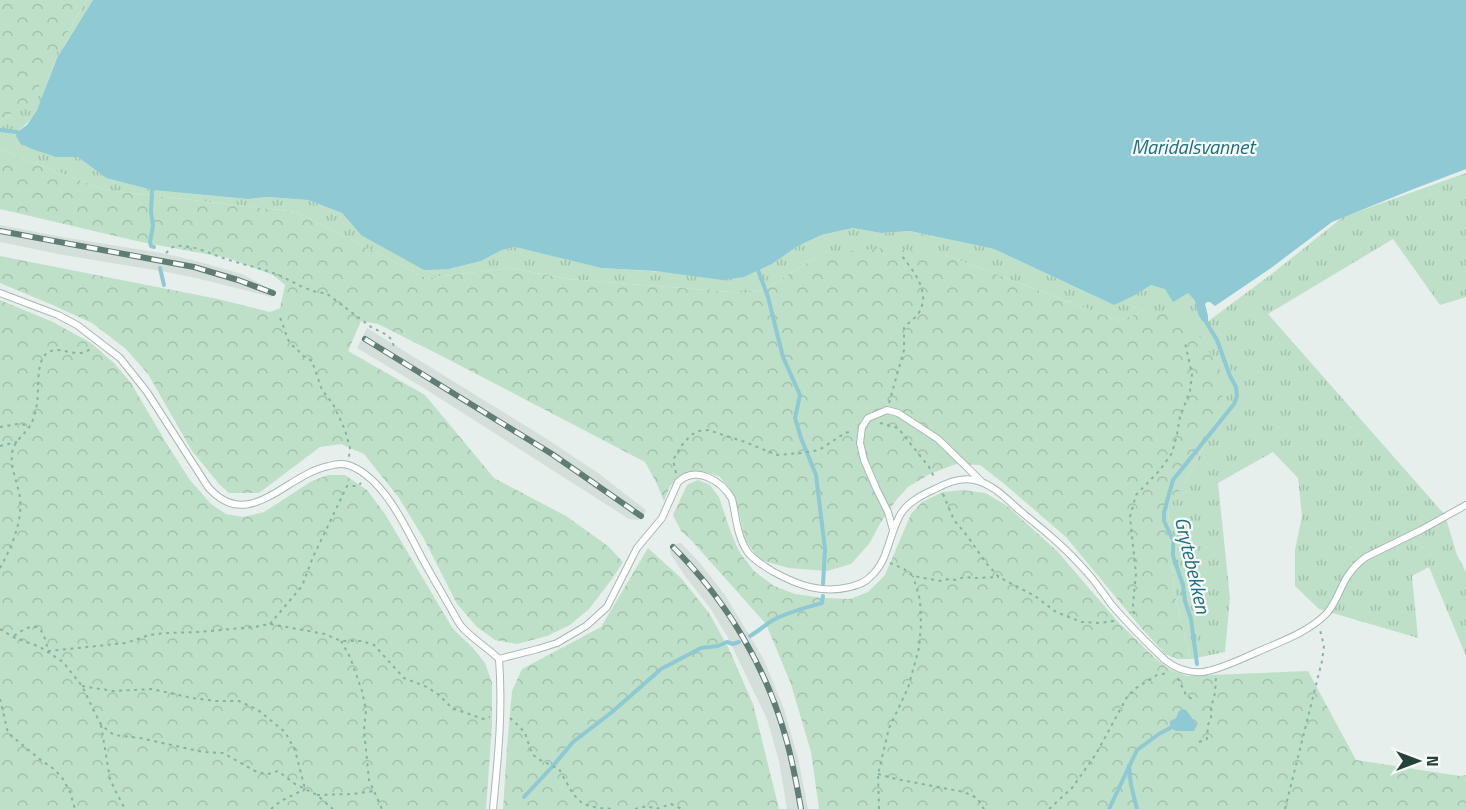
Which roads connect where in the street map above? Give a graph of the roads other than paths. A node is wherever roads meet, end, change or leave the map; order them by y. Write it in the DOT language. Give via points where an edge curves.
graph roads {
  1 [pos="0,293"];
  2 [pos="981,482"];
  3 [pos="1466,505"];
  4 [pos="893,530"];
  5 [pos="499,659"];
  6 [pos="493,809"];
  1 -- 5 [label="lane" via="58,315 112,351 147,392 208,487 225,502 255,503 273,496 308,472 334,465 348,465 367,476 399,515 460,625"];
  2 -- 3 [label="lane" via="999,492 1083,567 1126,621 1165,660 1186,671 1200,672 1228,665 1318,621 1331,608 1358,563"];
  2 -- 4 [label="lane" via="959,480 912,501"];
  2 -- 4 [label="lane" via="938,439 898,413 887,410 868,418 860,443"];
  4 -- 5 [label="lane" via="885,558 872,577 840,589 817,589 791,582 757,562 740,534 729,493 714,479 688,476 678,482 662,518 637,548 607,607 586,626 557,643"];
  5 -- 6 [label="lane" via="500,714"];
}
